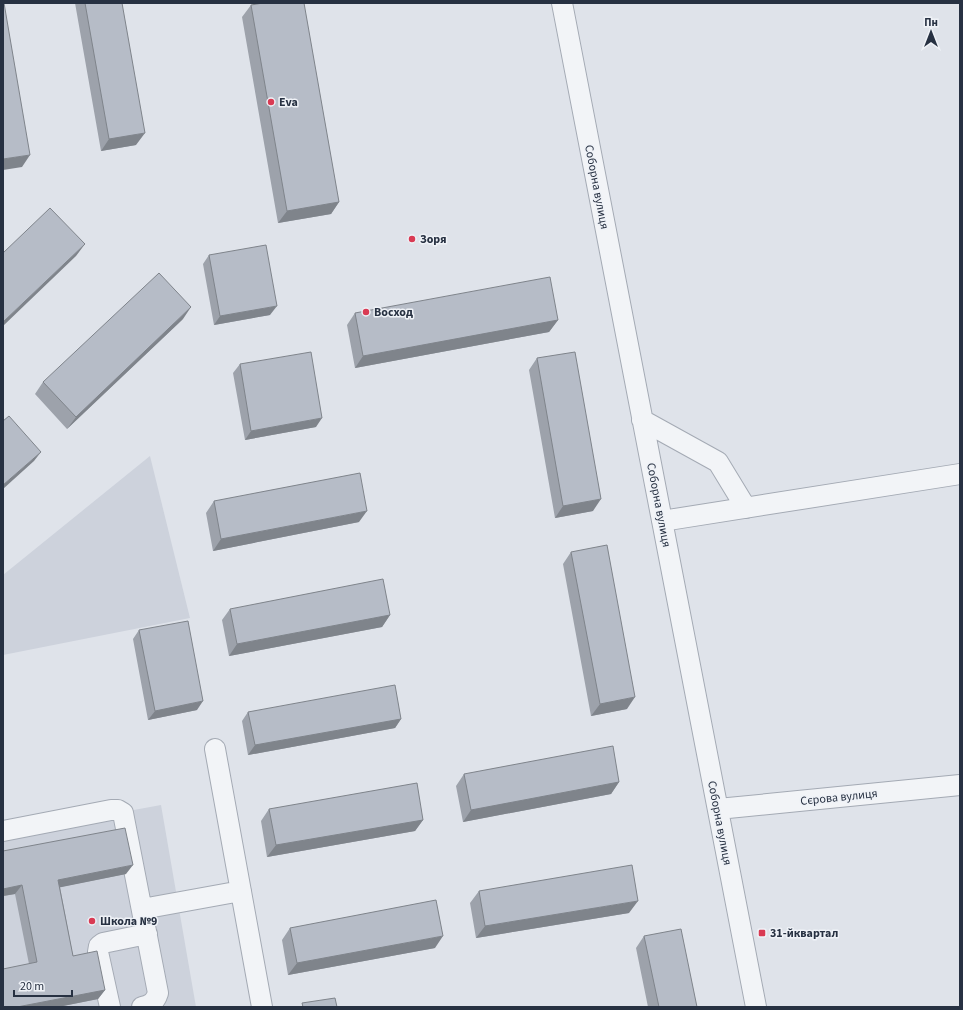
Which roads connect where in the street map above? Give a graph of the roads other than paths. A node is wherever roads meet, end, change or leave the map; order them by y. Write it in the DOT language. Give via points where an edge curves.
graph roads {
  1 [pos="562,3"];
  2 [pos="642,420"];
  3 [pos="960,474"];
  4 [pos="746,508"];
  5 [pos="662,521"];
  6 [pos="215,749"];
  7 [pos="960,785"];
  8 [pos="718,809"];
  9 [pos="3,831"];
  10 [pos="241,891"];
  11 [pos="142,909"];
  12 [pos="146,934"];
  13 [pos="110,1007"];
  14 [pos="142,1007"];
  15 [pos="262,1007"];
  16 [pos="756,1007"];
  1 -- 2 [label="street, Соборна вулиця"];
  2 -- 4 [label="street" via="718,462"];
  2 -- 5 [label="street, Соборна вулиця"];
  3 -- 4 [label="street"];
  4 -- 5 [label="street"];
  5 -- 8 [label="street, Соборна вулиця"];
  6 -- 10 [label="street"];
  7 -- 8 [label="street, Сєрова вулиця"];
  8 -- 16 [label="street, Соборна вулиця"];
  9 -- 11 [label="street" via="118,810 125,818"];
  10 -- 11 [label="street"];
  10 -- 15 [label="street"];
  11 -- 12 [label="street"];
  12 -- 13 [label="street" via="102,943 99,946 98,952"];
  12 -- 14 [label="street" via="158,993 155,1001"];
}
